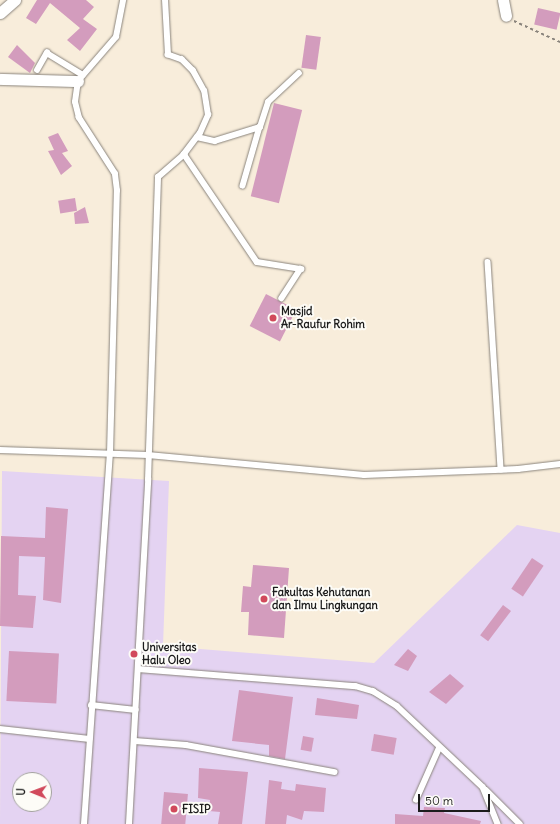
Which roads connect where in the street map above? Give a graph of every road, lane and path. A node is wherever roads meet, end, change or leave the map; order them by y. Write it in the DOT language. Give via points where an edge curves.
graph roads {
  1 [pos="15,0"];
  2 [pos="123,0"];
  3 [pos="166,0"];
  4 [pos="503,0"];
  5 [pos="0,13"];
  6 [pos="506,16"];
  7 [pos="560,42"];
  8 [pos="37,70"];
  9 [pos="299,73"];
  10 [pos="80,78"];
  11 [pos="0,80"];
  12 [pos="260,127"];
  13 [pos="197,137"];
  14 [pos="184,154"];
  15 [pos="243,186"];
  16 [pos="488,262"];
  17 [pos="282,298"];
  18 [pos="0,450"];
  19 [pos="110,454"];
  20 [pos="148,455"];
  21 [pos="560,464"];
  22 [pos="501,470"];
  23 [pos="138,669"];
  24 [pos="91,705"];
  25 [pos="136,710"];
  26 [pos="0,729"];
  27 [pos="89,739"];
  28 [pos="136,741"];
  29 [pos="439,748"];
  30 [pos="335,772"];
  31 [pos="483,787"];
  32 [pos="416,800"];
  33 [pos="84,824"];
  34 [pos="129,824"];
  35 [pos="498,824"];
  36 [pos="520,824"];
  1 -- 5 [label="street"];
  2 -- 10 [label="lane" via="116,37"];
  3 -- 13 [label="lane" via="168,55 182,60 193,71 204,91 208,115"];
  4 -- 6 [label="street"];
  6 -- 7 [label="path"];
  8 -- 10 [label="lane" via="47,53"];
  9 -- 12 [label="lane" via="268,102"];
  10 -- 11 [label="street"];
  10 -- 19 [label="lane" via="75,102 79,118 115,174"];
  12 -- 13 [label="lane" via="215,141"];
  12 -- 15 [label="lane"];
  13 -- 14 [label="lane"];
  14 -- 17 [label="lane" via="257,262 301,269"];
  14 -- 20 [label="lane" via="158,177"];
  16 -- 22 [label="lane"];
  18 -- 19 [label="lane"];
  19 -- 20 [label="lane"];
  19 -- 24 [label="lane"];
  20 -- 22 [label="lane" via="364,475"];
  20 -- 23 [label="lane"];
  21 -- 22 [label="lane"];
  23 -- 25 [label="lane"];
  23 -- 29 [label="lane" via="355,686 373,691 397,706"];
  24 -- 25 [label="lane"];
  24 -- 27 [label="lane"];
  25 -- 28 [label="lane"];
  26 -- 27 [label="lane"];
  27 -- 33 [label="lane"];
  28 -- 30 [label="lane" via="186,745"];
  28 -- 34 [label="lane"];
  29 -- 31 [label="lane"];
  29 -- 32 [label="lane"];
  31 -- 35 [label="lane"];
  31 -- 36 [label="lane"];
}
